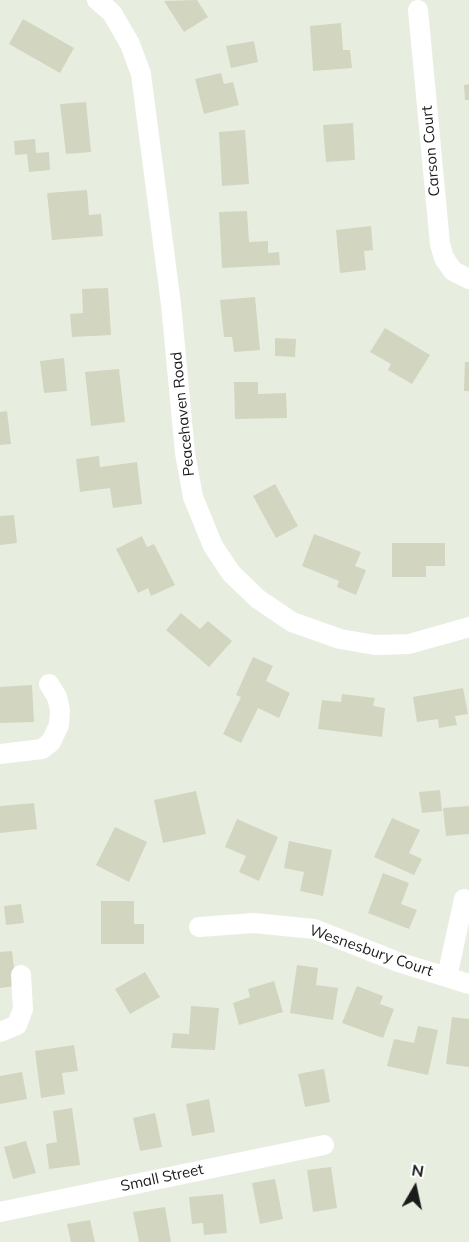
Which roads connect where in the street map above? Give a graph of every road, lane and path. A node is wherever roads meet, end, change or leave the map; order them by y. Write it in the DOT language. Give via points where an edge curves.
graph roads {
  1 [pos="97,0"];
  2 [pos="418,10"];
  3 [pos="469,279"];
  4 [pos="469,627"];
  5 [pos="49,684"];
  6 [pos="0,754"];
  7 [pos="464,898"];
  8 [pos="199,927"];
  9 [pos="21,975"];
  10 [pos="447,977"];
  11 [pos="469,984"];
  12 [pos="0,1032"];
  13 [pos="324,1145"];
  14 [pos="0,1212"];
  1 -- 4 [label="street, Peacehaven Road" via="112,13 141,74 186,453 193,497 213,546 231,573 258,599 292,622 340,639 409,645"];
  2 -- 3 [label="street, Carson Court" via="440,244 453,271"];
  5 -- 6 [label="street" via="60,710 59,725 51,742 42,749"];
  7 -- 10 [label="street"];
  8 -- 10 [label="street, Wesnesbury Court" via="254,923 314,928"];
  9 -- 12 [label="street" via="23,1009 17,1025"];
  10 -- 11 [label="street, Wesnesbury Court"];
  13 -- 14 [label="street, Small Street"];
}
